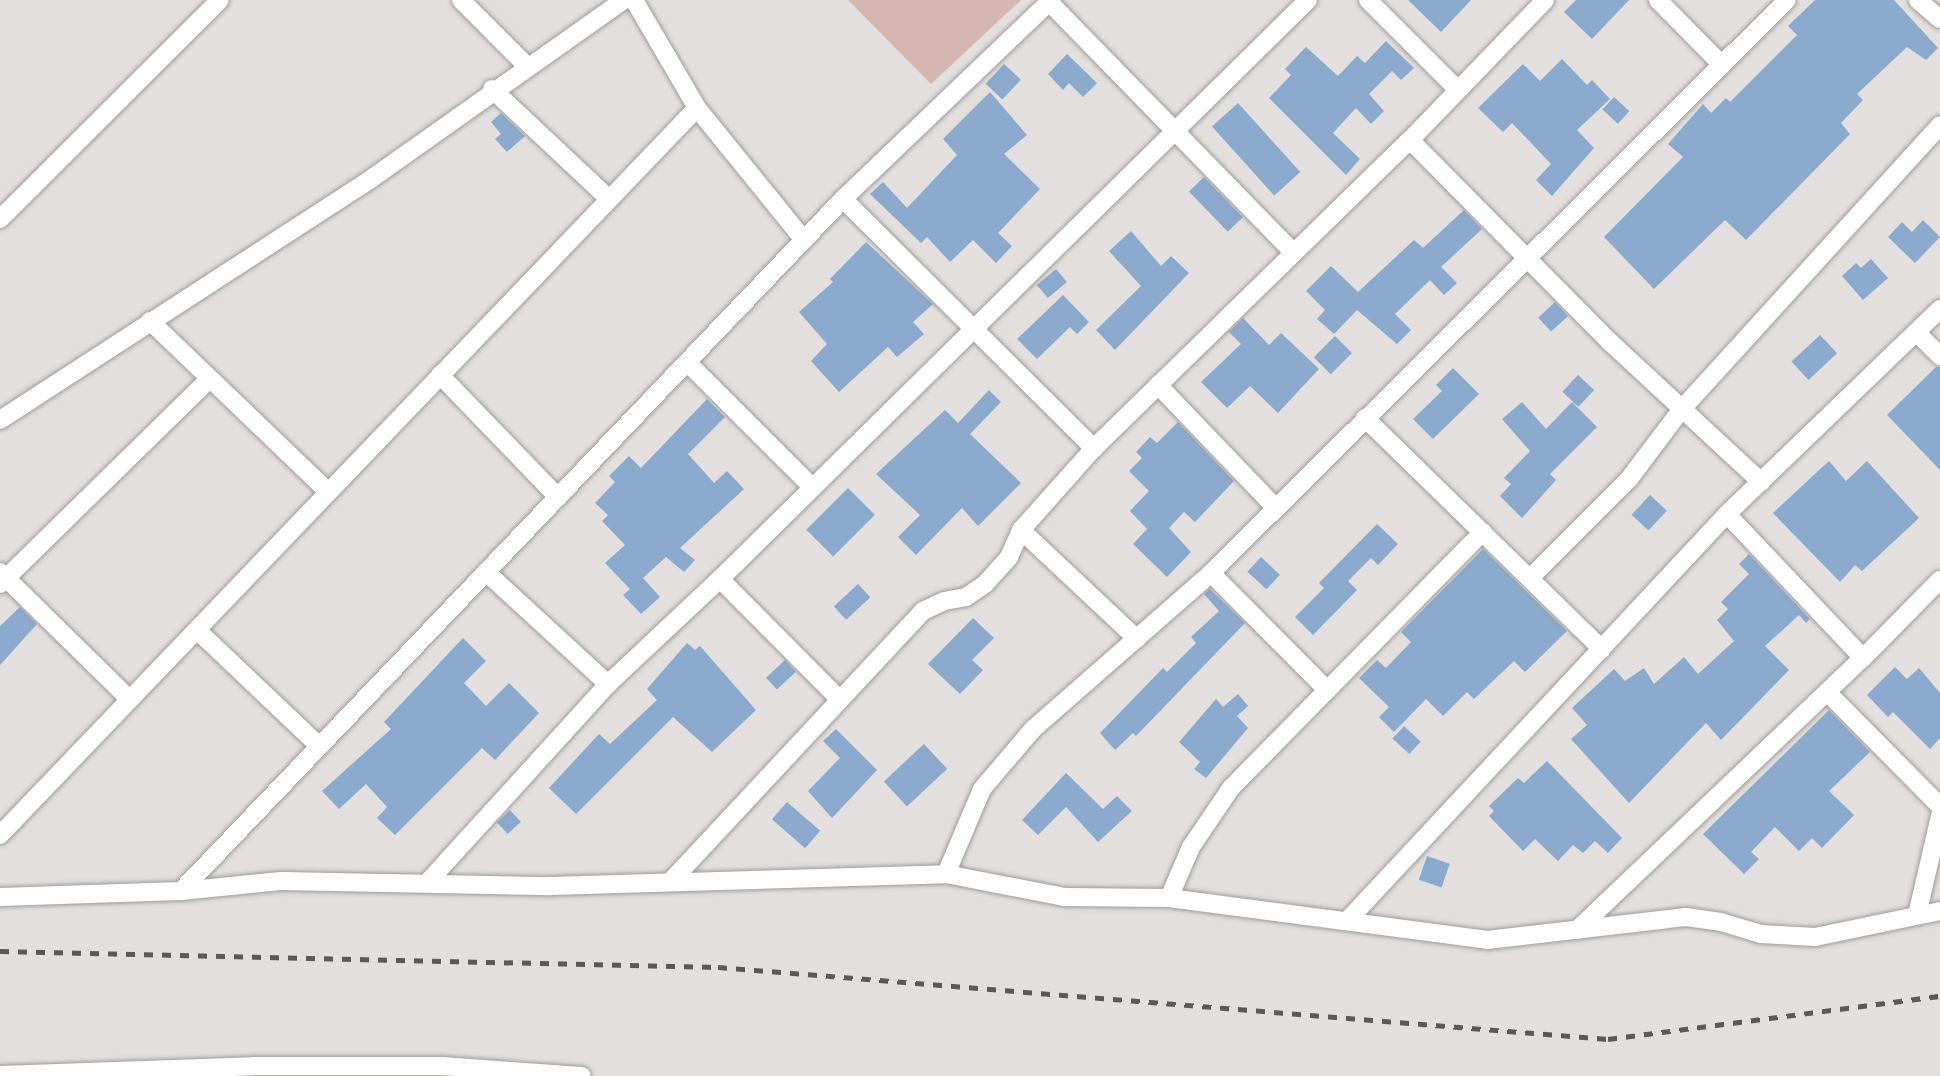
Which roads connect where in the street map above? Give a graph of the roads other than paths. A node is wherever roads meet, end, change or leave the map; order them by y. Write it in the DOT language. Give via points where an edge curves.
graph roads {
  1 [pos="220,0"];
  2 [pos="461,0"];
  3 [pos="624,0"];
  4 [pos="634,0"];
  5 [pos="1308,0"];
  6 [pos="1368,0"];
  7 [pos="1545,0"];
  8 [pos="1658,0"];
  9 [pos="1787,0"];
  10 [pos="1918,0"];
  11 [pos="1050,1"];
  12 [pos="1940,19"];
  13 [pos="1722,65"];
  14 [pos="527,67"];
  15 [pos="492,89"];
  16 [pos="1458,90"];
  17 [pos="697,108"];
  18 [pos="1940,125"];
  19 [pos="1174,128"];
  20 [pos="1410,140"];
  21 [pos="844,198"];
  22 [pos="610,200"];
  23 [pos="0,219"];
  24 [pos="804,240"];
  25 [pos="1293,251"];
  26 [pos="1530,258"];
  27 [pos="1940,309"];
  28 [pos="150,321"];
  29 [pos="970,329"];
  30 [pos="1917,333"];
  31 [pos="1940,356"];
  32 [pos="690,363"];
  33 [pos="440,375"];
  34 [pos="209,379"];
  35 [pos="1158,384"];
  36 [pos="1681,410"];
  37 [pos="1365,418"];
  38 [pos="0,420"];
  39 [pos="1094,448"];
  40 [pos="1761,482"];
  41 [pos="812,488"];
  42 [pos="327,491"];
  43 [pos="558,497"];
  44 [pos="1276,508"];
  45 [pos="1727,514"];
  46 [pos="1020,530"];
  47 [pos="1483,532"];
  48 [pos="486,572"];
  49 [pos="1210,573"];
  50 [pos="2,578"];
  51 [pos="1530,578"];
  52 [pos="720,579"];
  53 [pos="1940,580"];
  54 [pos="198,631"];
  55 [pos="1137,639"];
  56 [pos="1602,649"];
  57 [pos="1863,658"];
  58 [pos="608,684"];
  59 [pos="1326,688"];
  60 [pos="1827,692"];
  61 [pos="128,698"];
  62 [pos="840,701"];
  63 [pos="318,746"];
  64 [pos="1940,806"];
  65 [pos="1940,816"];
  66 [pos="0,835"];
  67 [pos="946,874"];
  68 [pos="673,880"];
  69 [pos="427,883"];
  70 [pos="181,891"];
  71 [pos="0,897"];
  72 [pos="1169,898"];
  73 [pos="1940,911"];
  74 [pos="1917,915"];
  75 [pos="1348,920"];
  76 [pos="1577,930"];
  77 [pos="0,1075"];
  78 [pos="38,1076"];
  79 [pos="582,1076"];
  1 -- 23 [label="street"];
  2 -- 14 [label="street"];
  3 -- 14 [label="street"];
  4 -- 17 [label="street"];
  5 -- 19 [label="street"];
  6 -- 16 [label="street"];
  7 -- 16 [label="street"];
  8 -- 13 [label="street"];
  9 -- 13 [label="street"];
  10 -- 12 [label="street"];
  11 -- 19 [label="street"];
  11 -- 21 [label="street"];
  13 -- 26 [label="street"];
  14 -- 15 [label="street"];
  15 -- 22 [label="street"];
  15 -- 28 [label="street" via="371,179"];
  16 -- 20 [label="street"];
  17 -- 22 [label="street"];
  17 -- 24 [label="street"];
  18 -- 36 [label="street"];
  19 -- 25 [label="street"];
  19 -- 29 [label="street"];
  20 -- 25 [label="street"];
  20 -- 26 [label="street"];
  21 -- 24 [label="street"];
  21 -- 29 [label="street"];
  22 -- 33 [label="street"];
  24 -- 32 [label="street"];
  25 -- 35 [label="street"];
  26 -- 36 [label="street"];
  26 -- 37 [label="street"];
  27 -- 30 [label="street"];
  28 -- 34 [label="street"];
  28 -- 38 [label="street"];
  29 -- 39 [label="street"];
  29 -- 41 [label="street"];
  30 -- 31 [label="street"];
  30 -- 40 [label="street"];
  32 -- 41 [label="street"];
  32 -- 43 [label="street"];
  33 -- 42 [label="street"];
  33 -- 43 [label="street"];
  34 -- 42 [label="street"];
  34 -- 50 [label="street"];
  35 -- 39 [label="street"];
  35 -- 44 [label="street"];
  36 -- 40 [label="street"];
  36 -- 51 [label="street" via="1629,479"];
  37 -- 44 [label="street"];
  37 -- 47 [label="street"];
  39 -- 46 [label="street"];
  40 -- 45 [label="street"];
  41 -- 52 [label="street"];
  42 -- 54 [label="street"];
  43 -- 48 [label="street"];
  44 -- 49 [label="street"];
  45 -- 56 [label="street"];
  45 -- 57 [label="street"];
  46 -- 55 [label="street"];
  46 -- 62 [label="street" via="1009,557 985,584 966,597 923,611"];
  47 -- 51 [label="street"];
  47 -- 59 [label="street"];
  48 -- 58 [label="street"];
  48 -- 63 [label="street"];
  49 -- 55 [label="street"];
  49 -- 59 [label="street"];
  50 -- 61 [label="street"];
  51 -- 56 [label="street"];
  52 -- 58 [label="street"];
  52 -- 62 [label="street"];
  53 -- 57 [label="street"];
  54 -- 61 [label="street"];
  54 -- 63 [label="street"];
  55 -- 67 [label="street" via="1033,729 982,789"];
  56 -- 75 [label="street"];
  57 -- 60 [label="street"];
  58 -- 69 [label="street"];
  59 -- 72 [label="street" via="1231,788 1191,847"];
  60 -- 64 [label="street"];
  60 -- 76 [label="street"];
  61 -- 66 [label="street"];
  62 -- 68 [label="street"];
  63 -- 70 [label="street"];
  65 -- 74 [label="street"];
  67 -- 68 [label="street"];
  67 -- 72 [label="street" via="1064,897"];
  68 -- 69 [label="street" via="551,886"];
  69 -- 70 [label="street" via="281,881"];
  70 -- 71 [label="street"];
  72 -- 75 [label="street"];
  73 -- 74 [label="street"];
  74 -- 76 [label="street" via="1815,937 1761,934 1686,917"];
  75 -- 76 [label="street" via="1487,940"];
  77 -- 78 [label="street"];
  78 -- 79 [label="street" via="253,1066 429,1066"];
}
